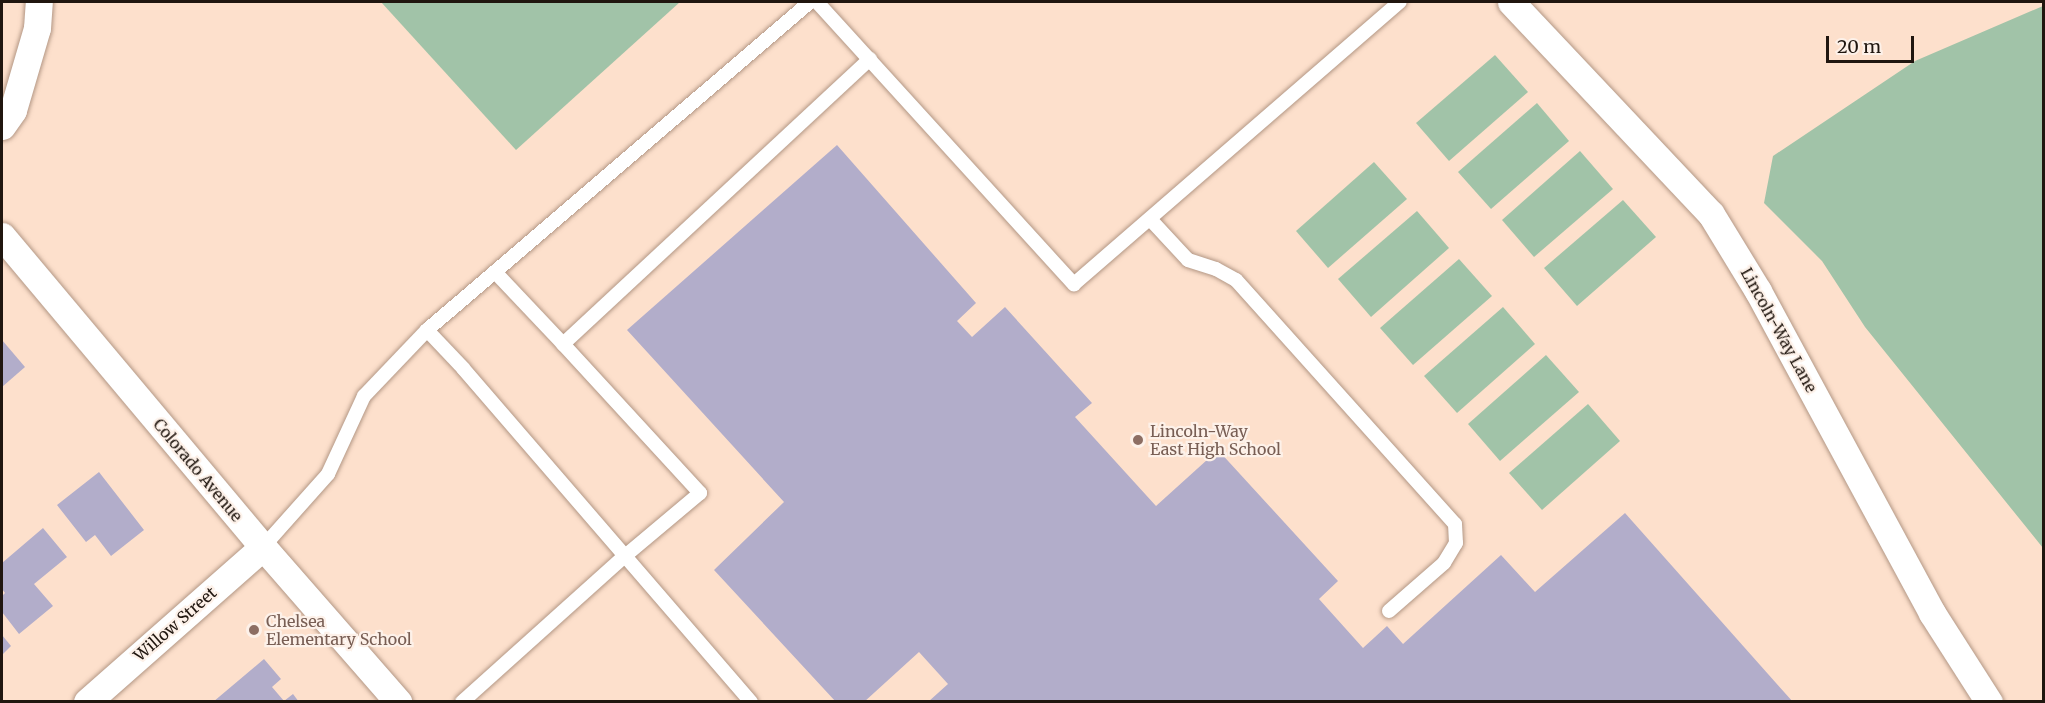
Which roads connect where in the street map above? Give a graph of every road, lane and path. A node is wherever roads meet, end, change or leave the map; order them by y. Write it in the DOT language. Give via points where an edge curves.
graph roads {
  1 [pos="39,2"];
  2 [pos="810,2"];
  3 [pos="817,2"];
  4 [pos="1400,2"];
  5 [pos="1510,2"];
  6 [pos="870,59"];
  7 [pos="2,126"];
  8 [pos="1150,219"];
  9 [pos="2,236"];
  10 [pos="495,272"];
  11 [pos="427,330"];
  12 [pos="563,344"];
  13 [pos="263,547"];
  14 [pos="625,556"];
  15 [pos="1389,611"];
  16 [pos="87,702"];
  17 [pos="398,702"];
  18 [pos="462,702"];
  19 [pos="751,702"];
  20 [pos="1989,702"];
  1 -- 7 [label="street" via="37,28 16,100"];
  2 -- 10 [label="lane"];
  3 -- 6 [label="lane"];
  4 -- 8 [label="lane"];
  5 -- 20 [label="street, Lincoln-Way Lane" via="1711,214 1758,291 1932,613"];
  6 -- 8 [label="lane" via="1074,284"];
  6 -- 12 [label="lane"];
  8 -- 15 [label="lane" via="1188,260 1236,280 1455,524 1456,543 1444,563"];
  9 -- 13 [label="street, Colorado Avenue"];
  10 -- 11 [label="lane"];
  10 -- 12 [label="lane"];
  11 -- 13 [label="lane" via="364,396 328,474"];
  11 -- 14 [label="lane"];
  12 -- 14 [label="lane" via="700,493"];
  13 -- 16 [label="street, Willow Street"];
  13 -- 17 [label="street, Colorado Avenue"];
  14 -- 18 [label="lane"];
  14 -- 19 [label="lane"];
}
